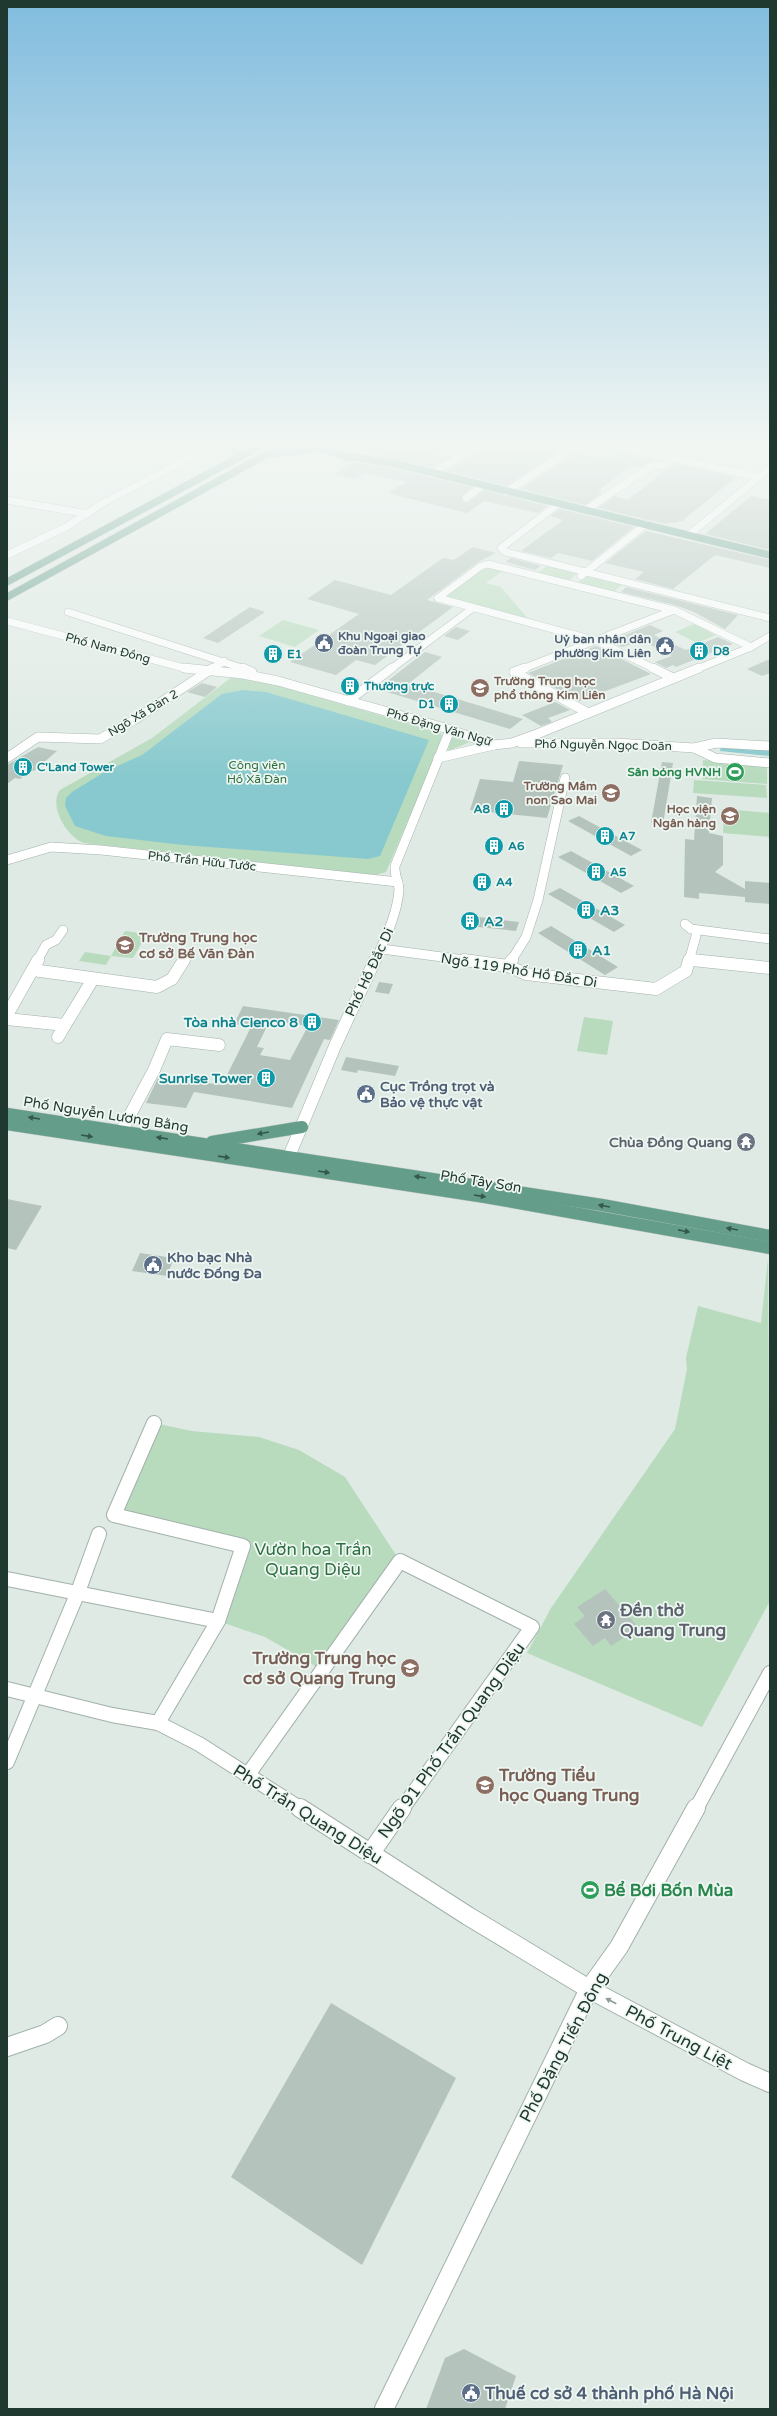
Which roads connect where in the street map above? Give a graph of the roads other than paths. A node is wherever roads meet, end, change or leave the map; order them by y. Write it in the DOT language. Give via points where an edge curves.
graph roads {
  1 [pos="60,553"];
  2 [pos="87,553"];
  3 [pos="509,553"];
  4 [pos="610,553"];
  5 [pos="585,573"];
  6 [pos="7,582"];
  7 [pos="571,585"];
  8 [pos="7,597"];
  9 [pos="472,608"];
  10 [pos="674,610"];
  11 [pos="68,612"];
  12 [pos="770,618"];
  13 [pos="7,621"];
  14 [pos="770,636"];
  15 [pos="597,641"];
  16 [pos="751,647"];
  17 [pos="224,661"];
  18 [pos="210,671"];
  19 [pos="260,677"];
  20 [pos="673,678"];
  21 [pos="348,701"];
  22 [pos="588,713"];
  23 [pos="450,730"];
  24 [pos="537,734"];
  25 [pos="546,743"];
  26 [pos="494,744"];
  27 [pos="512,744"];
  28 [pos="770,746"];
  29 [pos="694,748"];
  30 [pos="7,758"];
  31 [pos="438,758"];
  32 [pos="770,763"];
  33 [pos="565,778"];
  34 [pos="7,860"];
  35 [pos="396,877"];
  36 [pos="685,924"];
  37 [pos="64,930"];
  38 [pos="704,931"];
  39 [pos="770,939"];
  40 [pos="382,949"];
  41 [pos="187,954"];
  42 [pos="690,960"];
  43 [pos="508,966"];
  44 [pos="770,968"];
  45 [pos="33,970"];
  46 [pos="93,980"];
  47 [pos="7,1015"];
  48 [pos="7,1019"];
  49 [pos="65,1025"];
  50 [pos="58,1037"];
  51 [pos="219,1045"];
  52 [pos="7,1114"];
  53 [pos="7,1124"];
  54 [pos="302,1127"];
  55 [pos="121,1132"];
  56 [pos="201,1144"];
  57 [pos="186,1152"];
  58 [pos="287,1162"];
  59 [pos="770,1236"];
  60 [pos="770,1248"];
  61 [pos="154,1423"];
  62 [pos="99,1534"];
  63 [pos="7,1578"];
  64 [pos="78,1592"];
  65 [pos="218,1621"];
  66 [pos="770,1673"];
  67 [pos="7,1689"];
  68 [pos="36,1696"];
  69 [pos="158,1723"];
  70 [pos="7,1762"];
  71 [pos="247,1776"];
  72 [pos="370,1854"];
  73 [pos="589,1989"];
  74 [pos="58,2026"];
  75 [pos="7,2047"];
  76 [pos="770,2084"];
  77 [pos="384,2409"];
  1 -- 6 [label="main road"];
  2 -- 8 [label="main road"];
  3 -- 5 [label="street"];
  4 -- 5 [label="street"];
  5 -- 7 [label="street"];
  5 -- 12 [label="street"];
  7 -- 9 [label="street" via="488,564 481,566 438,598"];
  7 -- 10 [label="street"];
  9 -- 15 [label="street"];
  9 -- 21 [label="street"];
  10 -- 15 [label="street"];
  10 -- 16 [label="street"];
  11 -- 17 [label="street, Phố Đặng Văn Ngữ"];
  13 -- 18 [label="street, Phố Nam Đồng" via="191,670"];
  14 -- 16 [label="street, Phố Đặng Văn Ngữ"];
  15 -- 20 [label="street"];
  15 -- 22 [label="street" via="514,672"];
  16 -- 20 [label="street, Phố Đặng Văn Ngữ"];
  17 -- 18 [label="street, Ngõ Xã Đàn 2"];
  17 -- 19 [label="street, Phố Đặng Văn Ngữ" via="247,668"];
  18 -- 19 [label="street, Phố Đặng Văn Ngữ"];
  18 -- 30 [label="street, Ngõ Xã Đàn 2" via="100,739 38,737"];
  19 -- 21 [label="street, Phố Đặng Văn Ngữ"];
  20 -- 22 [label="street, Phố Đặng Văn Ngữ"];
  21 -- 23 [label="street, Phố Đặng Văn Ngữ"];
  22 -- 24 [label="street, Phố Đặng Văn Ngữ"];
  23 -- 26 [label="street, Phố Đặng Văn Ngữ"];
  23 -- 31 [label="street, Phố Hồ Đắc Di"];
  24 -- 25 [label="street" via="537,737"];
  24 -- 27 [label="street, Phố Đặng Văn Ngữ"];
  25 -- 27 [label="street, Phố Nguyễn Ngọc Doãn"];
  25 -- 29 [label="street, Phố Nguyễn Ngọc Doãn" via="616,743"];
  26 -- 27 [label="street, Phố Đặng Văn Ngữ"];
  26 -- 31 [label="street"];
  28 -- 29 [label="street, Phố Nguyễn Ngọc Doãn" via="716,743"];
  29 -- 32 [label="street, Phố Nguyễn Ngọc Doãn" via="715,758"];
  31 -- 35 [label="street, Phố Hồ Đắc Di"];
  33 -- 43 [label="street" via="538,900 526,936"];
  34 -- 35 [label="street, Phố Trần Hữu Tước" via="51,847 101,850 379,880"];
  35 -- 40 [label="street, Phố Hồ Đắc Di" via="399,889 390,929"];
  36 -- 38 [label="street" via="691,929"];
  37 -- 45 [label="street" via="56,940 46,946"];
  38 -- 39 [label="street"];
  38 -- 42 [label="street"];
  40 -- 43 [label="street, Ngõ 119 Phố Hồ Đắc Di"];
  40 -- 54 [label="street, Phố Hồ Đắc Di" via="335,1046"];
  41 -- 46 [label="street" via="174,978 166,985"];
  42 -- 43 [label="street, Ngõ 119 Phố Hồ Đắc Di" via="686,971 656,989 526,974"];
  42 -- 44 [label="street"];
  45 -- 46 [label="street"];
  45 -- 47 [label="street"];
  46 -- 49 [label="street"];
  48 -- 49 [label="street"];
  49 -- 50 [label="street"];
  51 -- 55 [label="street" via="167,1039 154,1070"];
  55 -- 52 [label="main road, Phố Nguyễn Lương Bằng, one-way"];
  53 -- 57 [label="main road, Phố Nguyễn Lương Bằng, one-way"];
  54 -- 56 [label="main road, one-way"];
  54 -- 58 [label="street, Phố Hồ Đắc Di"];
  56 -- 55 [label="main road, Phố Nguyễn Lương Bằng, one-way"];
  56 -- 58 [label="main road, Phố Tây Sơn"];
  57 -- 58 [label="main road, Phố Tây Sơn, one-way"];
  59 -- 58 [label="main road, Phố Tây Sơn, one-way" via="602,1205"];
  58 -- 60 [label="main road, Phố Tây Sơn, one-way" via="638,1222"];
  61 -- 65 [label="street" via="114,1515 243,1546"];
  62 -- 64 [label="street"];
  63 -- 64 [label="street"];
  64 -- 65 [label="street"];
  64 -- 68 [label="street"];
  65 -- 69 [label="street"];
  66 -- 73 [label="street, Phố Đặng Tiến Đông" via="662,1872 619,1947"];
  67 -- 68 [label="street, Phố Trần Quang Diệu"];
  68 -- 69 [label="street, Phố Trần Quang Diệu"];
  68 -- 70 [label="street"];
  69 -- 71 [label="street, Phố Trần Quang Diệu" via="198,1744"];
  71 -- 72 [label="street, Phố Trần Quang Diệu"];
  71 -- 72 [label="street, Ngõ 91 Phố Trần Quang Diệu" via="400,1561 532,1627"];
  72 -- 73 [label="street, Phố Trần Quang Diệu"];
  76 -- 73 [label="street, Phố Trung Liệt, one-way"];
  73 -- 77 [label="street, Phố Đặng Tiến Đông"];
  74 -- 75 [label="street" via="45,2034"];
}
